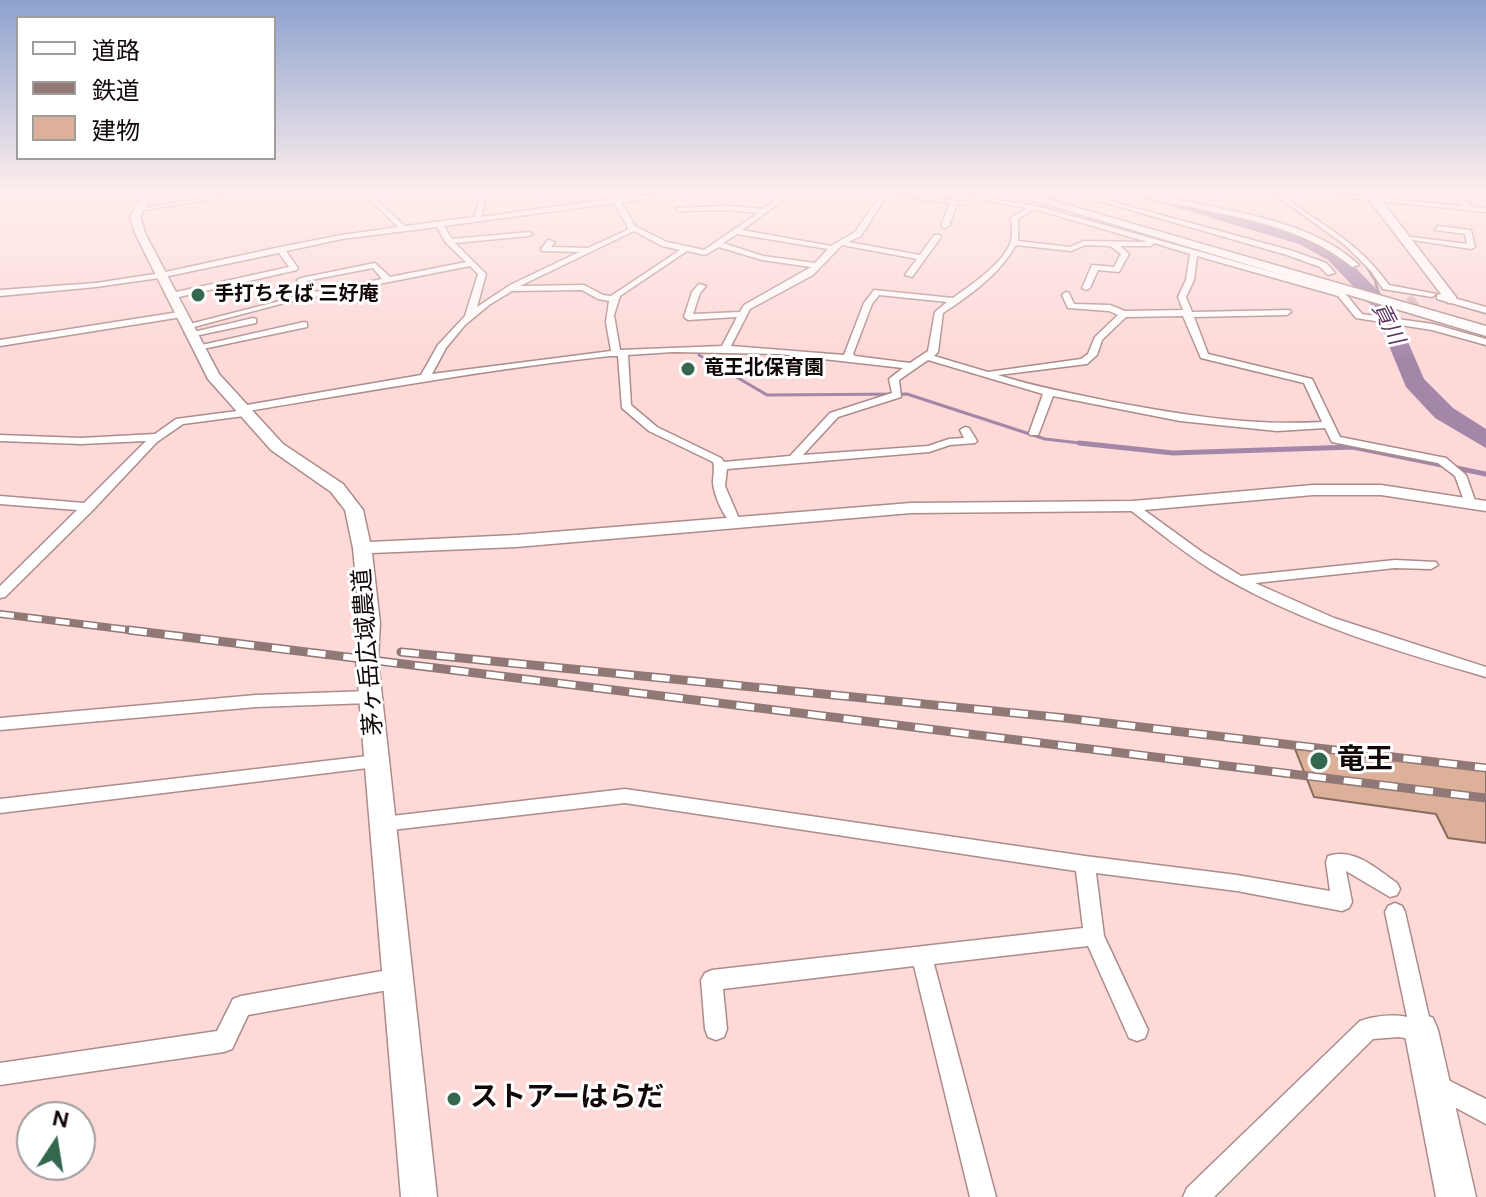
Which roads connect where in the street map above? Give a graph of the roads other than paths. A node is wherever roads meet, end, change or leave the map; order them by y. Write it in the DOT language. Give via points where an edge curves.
graph roads {
  1 [pos="146,248"];
  2 [pos="287,248"];
  3 [pos="456,248"];
  4 [pos="546,248"];
  5 [pos="594,248"];
  6 [pos="687,248"];
  7 [pos="712,248"];
  8 [pos="730,248"];
  9 [pos="832,248"];
  10 [pos="867,248"];
  11 [pos="929,248"];
  12 [pos="1009,248"];
  13 [pos="1118,248"];
  14 [pos="1183,248"];
  15 [pos="1205,248"];
  16 [pos="1212,248"];
  17 [pos="1271,248"];
  18 [pos="1325,248"];
  19 [pos="1354,248"];
  20 [pos="1412,248"];
  21 [pos="280,249"];
  22 [pos="590,250"];
  23 [pos="1194,251"];
  24 [pos="1364,257"];
  25 [pos="922,258"];
  26 [pos="473,263"];
  27 [pos="817,266"];
  28 [pos="1331,273"];
  29 [pos="158,275"];
  30 [pos="909,275"];
  31 [pos="388,280"];
  32 [pos="702,286"];
  33 [pos="1086,288"];
  34 [pos="1344,288"];
  35 [pos="505,290"];
  36 [pos="0,293"];
  37 [pos="1432,294"];
  38 [pos="312,295"];
  39 [pos="1066,295"];
  40 [pos="170,296"];
  41 [pos="613,299"];
  42 [pos="1452,300"];
  43 [pos="957,301"];
  44 [pos="1486,301"];
  45 [pos="1407,308"];
  46 [pos="1486,310"];
  47 [pos="1287,312"];
  48 [pos="743,314"];
  49 [pos="1124,314"];
  50 [pos="1186,314"];
  51 [pos="469,320"];
  52 [pos="253,321"];
  53 [pos="304,325"];
  54 [pos="1486,325"];
  55 [pos="1427,326"];
  56 [pos="188,330"];
  57 [pos="1486,331"];
  58 [pos="1486,342"];
  59 [pos="0,343"];
  60 [pos="725,349"];
  61 [pos="623,355"];
  62 [pos="925,356"];
  63 [pos="852,359"];
  64 [pos="910,366"];
  65 [pos="988,373"];
  66 [pos="426,376"];
  67 [pos="1049,392"];
  68 [pos="242,411"];
  69 [pos="1329,425"];
  70 [pos="965,430"];
  71 [pos="1034,433"];
  72 [pos="156,437"];
  73 [pos="0,438"];
  74 [pos="793,459"];
  75 [pos="721,466"];
  76 [pos="0,500"];
  77 [pos="1478,505"];
  78 [pos="1133,506"];
  79 [pos="89,507"];
  80 [pos="734,521"];
  81 [pos="362,548"];
  82 [pos="1431,565"];
  83 [pos="1239,581"];
  84 [pos="0,594"];
  85 [pos="1486,672"];
  86 [pos="370,697"];
  87 [pos="0,724"];
  88 [pos="376,761"];
  89 [pos="0,806"];
  90 [pos="383,824"];
  91 [pos="1085,864"];
  92 [pos="1390,889"];
  93 [pos="1395,912"];
  94 [pos="1094,936"];
  95 [pos="922,956"];
  96 [pos="399,978"];
  97 [pos="716,1029"];
  98 [pos="1137,1030"];
  99 [pos="1421,1030"];
  100 [pos="0,1074"];
  101 [pos="1431,1082"];
  102 [pos="1486,1112"];
  103 [pos="419,1197"];
  104 [pos="983,1197"];
  105 [pos="1196,1197"];
  106 [pos="1456,1197"];
  1 -- 29 [label="street, 茅ヶ岳広域農道"];
  2 -- 21 [label="street"];
  3 -- 26 [label="street"];
  4 -- 22 [label="street"];
  5 -- 22 [label="street"];
  6 -- 7 [label="street" via="705,253"];
  6 -- 41 [label="street"];
  8 -- 27 [label="street"];
  9 -- 27 [label="street"];
  10 -- 25 [label="street"];
  11 -- 25 [label="street"];
  12 -- 43 [label="street"];
  13 -- 33 [label="street" via="1125,254 1116,270 1095,267"];
  14 -- 23 [label="street"];
  15 -- 34 [label="highway"];
  16 -- 34 [label="highway"];
  17 -- 28 [label="street" via="1323,265"];
  18 -- 24 [label="street" via="1351,259"];
  19 -- 24 [label="street"];
  20 -- 42 [label="street"];
  21 -- 29 [label="street"];
  21 -- 40 [label="street" via="294,268"];
  22 -- 35 [label="street"];
  23 -- 34 [label="street"];
  23 -- 50 [label="street" via="1182,297"];
  24 -- 37 [label="street" via="1386,287"];
  25 -- 30 [label="street"];
  26 -- 31 [label="street"];
  26 -- 51 [label="street" via="482,274"];
  27 -- 48 [label="street" via="757,299"];
  29 -- 36 [label="street"];
  29 -- 40 [label="street, 茅ヶ岳広域農道"];
  31 -- 38 [label="street"];
  31 -- 38 [label="street" via="375,265 301,280"];
  32 -- 48 [label="street" via="688,317"];
  34 -- 45 [label="highway"];
  34 -- 45 [label="street" via="1354,313 1371,318"];
  35 -- 41 [label="street" via="575,286"];
  35 -- 51 [label="street"];
  37 -- 42 [label="street"];
  37 -- 45 [label="street"];
  38 -- 56 [label="street"];
  39 -- 49 [label="street" via="1071,306"];
  40 -- 56 [label="street, 茅ヶ岳広域農道"];
  41 -- 61 [label="street" via="609,324 616,351"];
  42 -- 44 [label="street"];
  42 -- 46 [label="street"];
  43 -- 62 [label="street" via="939,312 933,352"];
  43 -- 63 [label="street" via="877,292 848,354"];
  45 -- 54 [label="highway"];
  45 -- 55 [label="street"];
  45 -- 55 [label="street"];
  45 -- 57 [label="highway"];
  47 -- 50 [label="street"];
  48 -- 60 [label="street"];
  49 -- 50 [label="street"];
  49 -- 65 [label="street" via="1084,362"];
  50 -- 69 [label="street" via="1204,356 1308,381"];
  51 -- 66 [label="street" via="432,361"];
  52 -- 56 [label="street"];
  53 -- 56 [label="street" via="263,331 254,339"];
  55 -- 58 [label="street"];
  56 -- 59 [label="street"];
  56 -- 68 [label="street, 茅ヶ岳広域農道" via="213,376"];
  60 -- 61 [label="street"];
  60 -- 63 [label="street"];
  61 -- 66 [label="street"];
  61 -- 75 [label="street" via="626,406 653,429"];
  62 -- 64 [label="street"];
  62 -- 65 [label="street"];
  63 -- 64 [label="street"];
  64 -- 74 [label="street" via="894,379 896,393 834,415"];
  65 -- 67 [label="street"];
  66 -- 68 [label="street"];
  67 -- 69 [label="street" via="1226,423 1277,428"];
  67 -- 71 [label="street"];
  68 -- 72 [label="street" via="180,421"];
  68 -- 81 [label="street, 茅ヶ岳広域農道" via="277,447 337,488 354,510"];
  69 -- 77 [label="street" via="1336,440 1442,460"];
  70 -- 74 [label="street" via="971,441 929,449"];
  72 -- 73 [label="street"];
  72 -- 79 [label="street"];
  74 -- 75 [label="street"];
  75 -- 80 [label="street" via="719,486"];
  76 -- 79 [label="street"];
  77 -- 78 [label="street" via="1381,490 1313,490"];
  78 -- 80 [label="street" via="911,508"];
  78 -- 83 [label="street"];
  79 -- 84 [label="street"];
  80 -- 81 [label="street" via="516,541"];
  81 -- 86 [label="street, 茅ヶ岳広域農道"];
  82 -- 83 [label="street"];
  83 -- 85 [label="street" via="1293,606"];
  86 -- 87 [label="street" via="256,701"];
  86 -- 88 [label="street, 茅ヶ岳広域農道"];
  88 -- 89 [label="street"];
  88 -- 90 [label="street, 茅ヶ岳広域農道"];
  90 -- 91 [label="street" via="625,796"];
  90 -- 96 [label="street, 茅ヶ岳広域農道"];
  91 -- 92 [label="street" via="1342,902 1335,862 1354,864"];
  91 -- 94 [label="street"];
  93 -- 99 [label="street"];
  94 -- 95 [label="street"];
  94 -- 98 [label="street"];
  95 -- 97 [label="street" via="712,980"];
  95 -- 104 [label="street"];
  96 -- 100 [label="street" via="241,1006 224,1041"];
  96 -- 103 [label="street, 茅ヶ岳広域農道"];
  99 -- 101 [label="main road"];
  99 -- 105 [label="street" via="1368,1029"];
  101 -- 102 [label="street"];
  101 -- 106 [label="main road"];
}
